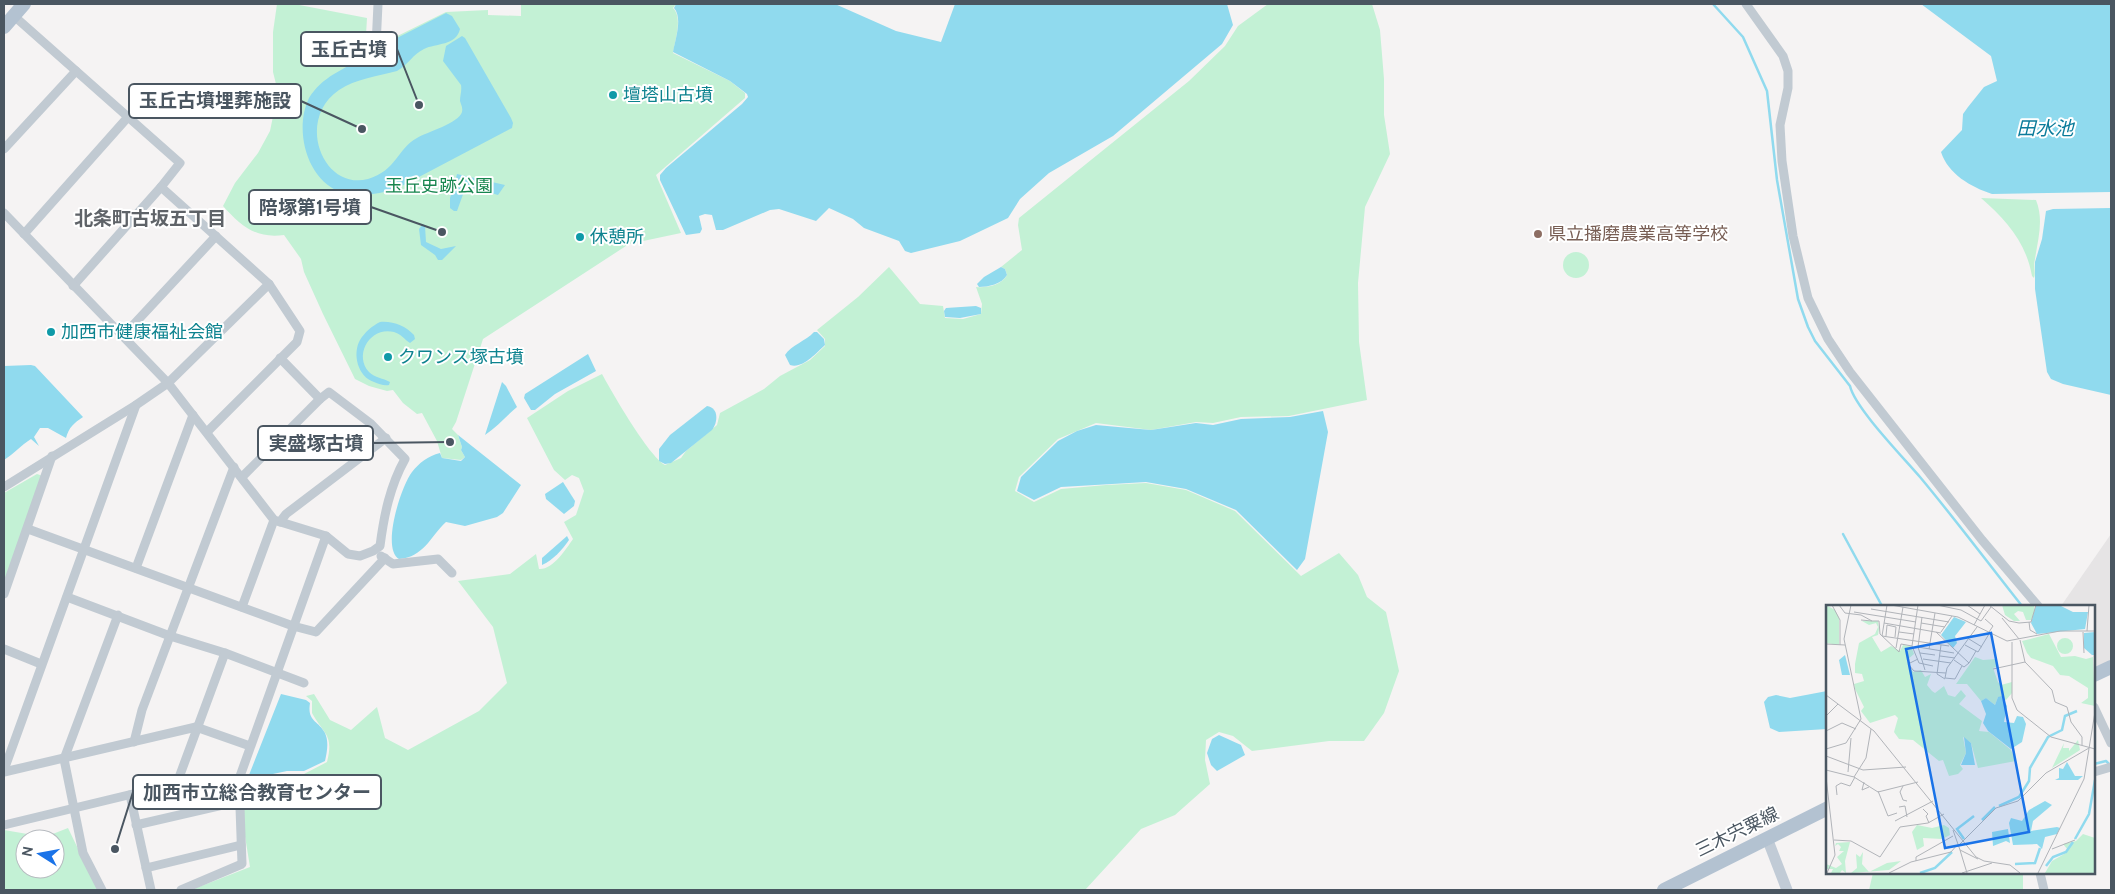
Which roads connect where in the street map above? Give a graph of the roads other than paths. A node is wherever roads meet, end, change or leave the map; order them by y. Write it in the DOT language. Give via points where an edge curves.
graph roads {
  1 [pos="24,4"];
  2 [pos="378,4"];
  3 [pos="1746,4"];
  4 [pos="6,24"];
  5 [pos="376,46"];
  6 [pos="76,71"];
  7 [pos="128,118"];
  8 [pos="4,149"];
  9 [pos="162,187"];
  10 [pos="4,213"];
  11 [pos="24,234"];
  12 [pos="216,236"];
  13 [pos="269,284"];
  14 [pos="72,286"];
  15 [pos="123,336"];
  16 [pos="280,358"];
  17 [pos="168,383"];
  18 [pos="320,399"];
  19 [pos="136,405"];
  20 [pos="193,415"];
  21 [pos="207,432"];
  22 [pos="386,438"];
  23 [pos="52,456"];
  24 [pos="234,467"];
  25 [pos="242,477"];
  26 [pos="4,487"];
  27 [pos="277,521"];
  28 [pos="28,529"];
  29 [pos="326,536"];
  30 [pos="83,550"];
  31 [pos="374,552"];
  32 [pos="385,558"];
  33 [pos="136,568"];
  34 [pos="452,573"];
  35 [pos="188,588"];
  36 [pos="4,594"];
  37 [pos="67,597"];
  38 [pos="2037,605"];
  39 [pos="242,607"];
  40 [pos="118,615"];
  41 [pos="293,626"];
  42 [pos="170,636"];
  43 [pos="4,650"];
  44 [pos="225,653"];
  45 [pos="41,664"];
  46 [pos="2111,667"];
  47 [pos="276,673"];
  48 [pos="2095,675"];
  49 [pos="304,683"];
  50 [pos="2095,709"];
  51 [pos="196,727"];
  52 [pos="134,742"];
  53 [pos="2111,743"];
  54 [pos="250,746"];
  55 [pos="64,759"];
  56 [pos="2110,770"];
  57 [pos="4,771"];
  58 [pos="2095,772"];
  59 [pos="130,795"];
  60 [pos="240,801"];
  61 [pos="73,809"];
  62 [pos="1826,809"];
  63 [pos="4,825"];
  64 [pos="136,825"];
  65 [pos="1767,838"];
  66 [pos="242,845"];
  67 [pos="146,868"];
  68 [pos="2040,874"];
  69 [pos="102,890"];
  70 [pos="151,890"];
  71 [pos="181,890"];
  72 [pos="1664,890"];
  73 [pos="1787,890"];
  74 [pos="2044,890"];
  1 -- 4 [label="main road"];
  2 -- 5 [label="street"];
  3 -- 38 [label="street" via="1783,56 1788,71 1780,125 1782,161 1793,236 1808,298 1828,339 1850,372"];
  4 -- 6 [label="street"];
  6 -- 7 [label="street"];
  6 -- 8 [label="street"];
  7 -- 9 [label="street" via="180,163"];
  7 -- 11 [label="street"];
  9 -- 12 [label="street"];
  9 -- 14 [label="street"];
  10 -- 11 [label="street"];
  11 -- 14 [label="street"];
  12 -- 13 [label="street"];
  12 -- 15 [label="street"];
  13 -- 16 [label="street" via="300,331 296,342"];
  13 -- 17 [label="street"];
  14 -- 15 [label="street"];
  15 -- 17 [label="street"];
  16 -- 18 [label="street"];
  16 -- 21 [label="street"];
  17 -- 19 [label="street"];
  17 -- 20 [label="street"];
  18 -- 22 [label="street" via="329,392"];
  18 -- 25 [label="street"];
  19 -- 23 [label="street"];
  19 -- 30 [label="street"];
  20 -- 21 [label="street"];
  20 -- 33 [label="street"];
  21 -- 24 [label="street"];
  22 -- 27 [label="street"];
  22 -- 31 [label="street" via="405,459 394,479 380,546"];
  23 -- 26 [label="street"];
  23 -- 28 [label="street"];
  24 -- 25 [label="street"];
  24 -- 35 [label="street"];
  25 -- 27 [label="street"];
  27 -- 29 [label="street"];
  27 -- 39 [label="street"];
  28 -- 30 [label="street"];
  28 -- 36 [label="street"];
  29 -- 31 [label="street" via="348,554 360,556"];
  29 -- 41 [label="street"];
  30 -- 33 [label="street"];
  30 -- 37 [label="street"];
  31 -- 32 [label="street"];
  32 -- 34 [label="street" via="394,564 438,559"];
  32 -- 41 [label="street" via="316,632"];
  33 -- 35 [label="street"];
  35 -- 39 [label="street"];
  35 -- 42 [label="street"];
  37 -- 40 [label="street"];
  37 -- 45 [label="street"];
  39 -- 41 [label="street"];
  40 -- 42 [label="street"];
  40 -- 55 [label="street"];
  41 -- 47 [label="street"];
  42 -- 44 [label="street"];
  42 -- 52 [label="street" via="142,710"];
  43 -- 45 [label="street"];
  44 -- 47 [label="street"];
  44 -- 51 [label="street"];
  45 -- 57 [label="street"];
  46 -- 48 [label="main road"];
  47 -- 49 [label="street"];
  47 -- 54 [label="street"];
  50 -- 53 [label="street"];
  51 -- 52 [label="street"];
  51 -- 54 [label="street"];
  51 -- 59 [label="street" via="174,791 146,791"];
  52 -- 55 [label="street"];
  54 -- 60 [label="street" via="239,779"];
  55 -- 57 [label="street"];
  55 -- 61 [label="street"];
  56 -- 58 [label="street"];
  59 -- 61 [label="street"];
  59 -- 64 [label="street"];
  60 -- 64 [label="street"];
  60 -- 66 [label="street"];
  61 -- 63 [label="street"];
  61 -- 69 [label="street" via="83,853"];
  62 -- 65 [label="main road, 三木宍粟線"];
  64 -- 67 [label="street"];
  65 -- 72 [label="main road, 三木宍粟線"];
  65 -- 73 [label="street"];
  66 -- 67 [label="street"];
  66 -- 71 [label="street" via="242,864"];
  67 -- 70 [label="street"];
  68 -- 74 [label="street"];
}
